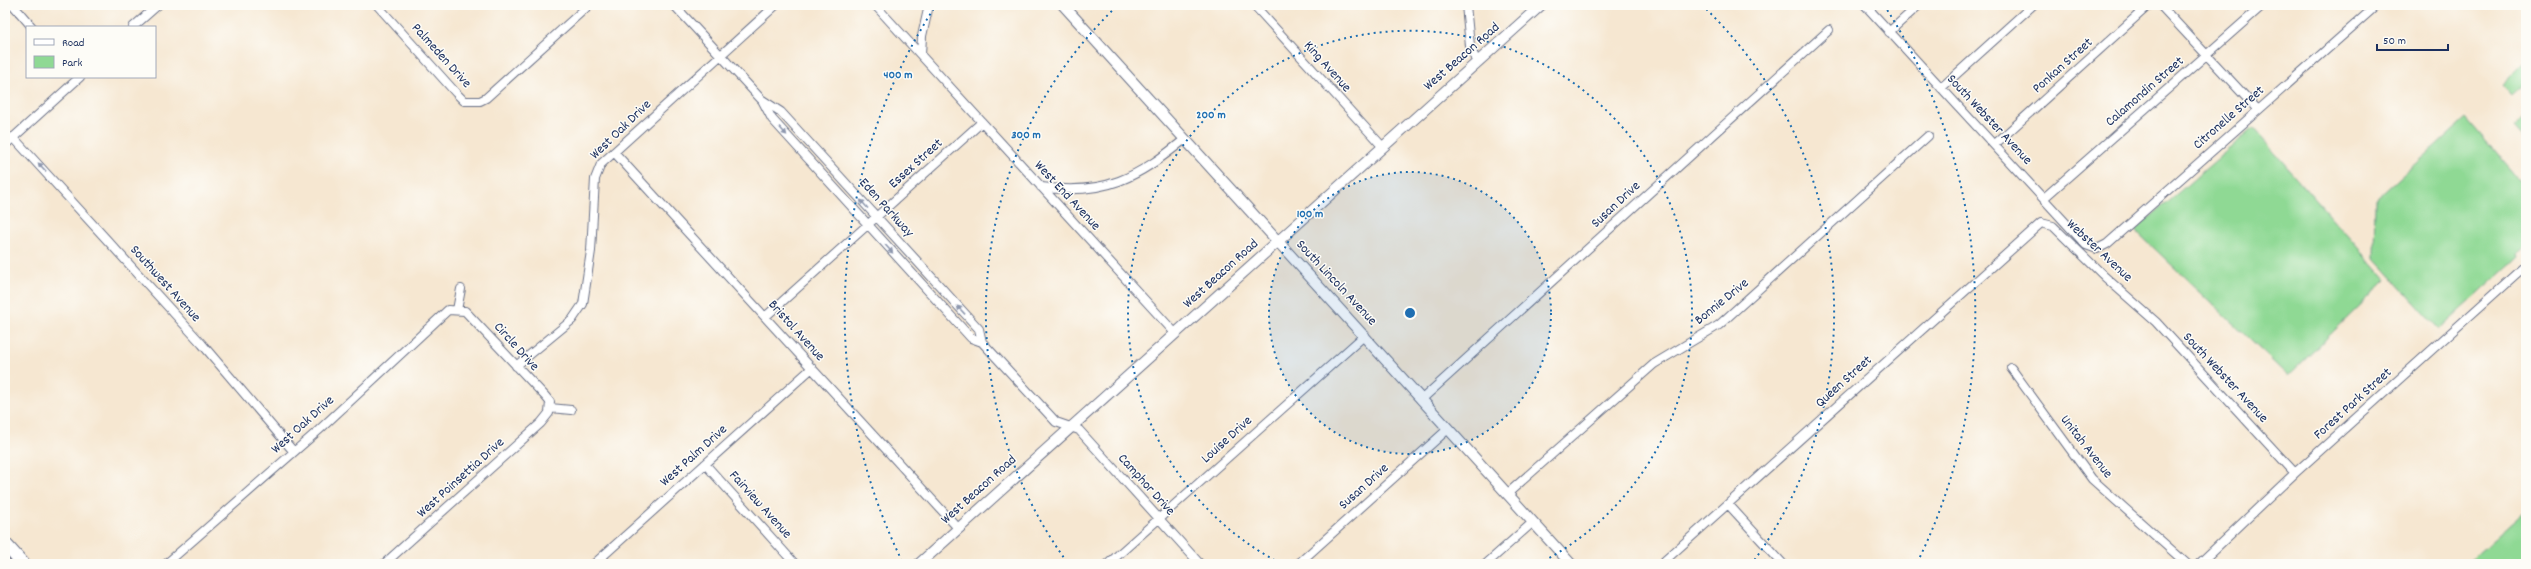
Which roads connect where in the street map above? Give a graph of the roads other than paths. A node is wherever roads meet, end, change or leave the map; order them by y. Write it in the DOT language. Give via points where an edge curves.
graph roads {
  1 [pos="12,5"];
  2 [pos="158,5"];
  3 [pos="378,5"];
  4 [pos="589,5"];
  5 [pos="674,5"];
  6 [pos="776,5"];
  7 [pos="875,5"];
  8 [pos="929,5"];
  9 [pos="1063,5"];
  10 [pos="1254,5"];
  11 [pos="1466,5"];
  12 [pos="1541,5"];
  13 [pos="1865,5"];
  14 [pos="1918,5"];
  15 [pos="2033,5"];
  16 [pos="2149,5"];
  17 [pos="2160,5"];
  18 [pos="2263,5"];
  19 [pos="2377,5"];
  20 [pos="31,26"];
  21 [pos="134,26"];
  22 [pos="1829,30"];
  23 [pos="1889,32"];
  24 [pos="921,55"];
  25 [pos="2206,55"];
  26 [pos="720,56"];
  27 [pos="1477,63"];
  28 [pos="78,78"];
  29 [pos="1941,88"];
  30 [pos="761,99"];
  31 [pos="2258,110"];
  32 [pos="982,122"];
  33 [pos="1928,136"];
  34 [pos="13,137"];
  35 [pos="1185,140"];
  36 [pos="5,144"];
  37 [pos="1994,145"];
  38 [pos="1382,146"];
  39 [pos="614,152"];
  40 [pos="1041,187"];
  41 [pos="2044,198"];
  42 [pos="876,217"];
  43 [pos="2046,223"];
  44 [pos="867,225"];
  45 [pos="1278,242"];
  46 [pos="2097,249"];
  47 [pos="2526,265"];
  48 [pos="461,289"];
  49 [pos="2134,300"];
  50 [pos="457,310"];
  51 [pos="765,317"];
  52 [pos="1175,333"];
  53 [pos="1365,335"];
  54 [pos="982,342"];
  55 [pos="516,366"];
  56 [pos="812,368"];
  57 [pos="2011,368"];
  58 [pos="1421,400"];
  59 [pos="550,408"];
  60 [pos="571,410"];
  61 [pos="1070,428"];
  62 [pos="1448,429"];
  63 [pos="294,452"];
  64 [pos="705,464"];
  65 [pos="2295,473"];
  66 [pos="1507,494"];
  67 [pos="1728,504"];
  68 [pos="1159,518"];
  69 [pos="1532,523"];
  70 [pos="958,528"];
  71 [pos="5,544"];
  72 [pos="23,564"];
  73 [pos="166,564"];
  74 [pos="384,564"];
  75 [pos="594,564"];
  76 [pos="795,564"];
  77 [pos="919,564"];
  78 [pos="1108,564"];
  79 [pos="1200,564"];
  80 [pos="1298,564"];
  81 [pos="1486,564"];
  82 [pos="1571,564"];
  83 [pos="1661,564"];
  84 [pos="1783,564"];
  85 [pos="2187,564"];
  86 [pos="2199,564"];
  1 -- 20 [label="street"];
  2 -- 21 [label="street"];
  3 -- 4 [label="street, Palmeden Drive" via="464,101 486,98"];
  5 -- 26 [label="street, Eden Parkway"];
  6 -- 26 [label="street, West Oak Drive"];
  7 -- 24 [label="street, West End Avenue"];
  8 -- 24 [label="street" via="922,36"];
  9 -- 35 [label="street, South Lincoln Avenue"];
  10 -- 38 [label="street, King Avenue"];
  11 -- 27 [label="street" via="1470,46"];
  12 -- 27 [label="street, West Beacon Road"];
  13 -- 23 [label="street, South Webster Avenue"];
  14 -- 23 [label="street"];
  15 -- 29 [label="street"];
  16 -- 37 [label="street, Ponkan Street"];
  17 -- 25 [label="street"];
  18 -- 25 [label="street, Calamondin Street"];
  19 -- 31 [label="street, Citronelle Street"];
  22 -- 58 [label="street, Susan Drive"];
  23 -- 29 [label="street, South Webster Avenue"];
  24 -- 32 [label="street, West End Avenue"];
  25 -- 31 [label="street"];
  25 -- 41 [label="street, Calamondin Street"];
  26 -- 30 [label="street, Eden Parkway"];
  26 -- 39 [label="street, West Oak Drive"];
  27 -- 38 [label="street, West Beacon Road"];
  28 -- 34 [label="street"];
  29 -- 37 [label="street, South Webster Avenue"];
  42 -- 30 [label="street, Eden Parkway, one-way" via="781,112"];
  30 -- 44 [label="street, Eden Parkway, one-way" via="772,119"];
  31 -- 46 [label="street, Citronelle Street" via="2107,244"];
  32 -- 40 [label="street, West End Avenue"];
  32 -- 42 [label="street, Essex Street"];
  33 -- 66 [label="street, Bonnie Drive" via="1719,325 1654,364"];
  34 -- 36 [label="street"];
  63 -- 34 [label="street, Southwest Avenue, one-way" via="230,375"];
  35 -- 40 [label="street" via="1149,167 1116,183 1089,189 1058,190"];
  35 -- 45 [label="street, South Lincoln Avenue"];
  37 -- 41 [label="street, South Webster Avenue"];
  38 -- 45 [label="street, West Beacon Road"];
  39 -- 51 [label="street, Bristol Avenue"];
  39 -- 55 [label="street, West Oak Drive" via="601,164 594,179 591,251 583,304 572,320"];
  40 -- 52 [label="street, West End Avenue"];
  41 -- 46 [label="street, South Webster Avenue" via="2086,245"];
  42 -- 44 [label="street, Essex Street"];
  54 -- 42 [label="street, Eden Parkway, one-way" via="979,328"];
  43 -- 49 [label="street, Webster Avenue" via="2053,226 2105,277"];
  43 -- 67 [label="street, Queen Street" via="2036,226"];
  44 -- 51 [label="street"];
  44 -- 54 [label="street, Eden Parkway, one-way" via="971,338"];
  45 -- 52 [label="street, West Beacon Road"];
  45 -- 53 [label="street, South Lincoln Avenue"];
  47 -- 65 [label="street, Forest Park Street"];
  48 -- 50 [label="street"];
  49 -- 65 [label="street, South Webster Avenue"];
  50 -- 55 [label="street, Circle Drive" via="471,315"];
  50 -- 63 [label="street, West Oak Drive" via="448,310 443,314"];
  51 -- 56 [label="street, Bristol Avenue"];
  52 -- 61 [label="street, West Beacon Road"];
  53 -- 58 [label="street, South Lincoln Avenue"];
  53 -- 68 [label="street, Louise Drive"];
  54 -- 61 [label="street, Eden Parkway" via="1056,422"];
  55 -- 59 [label="street, Circle Drive" via="550,402"];
  56 -- 64 [label="street, West Palm Drive"];
  56 -- 70 [label="street, Bristol Avenue"];
  57 -- 85 [label="street, Unitah Avenue" via="2092,479"];
  58 -- 62 [label="street, South Lincoln Avenue"];
  59 -- 60 [label="street"];
  59 -- 74 [label="street, West Poinsettia Drive" via="548,416 541,423"];
  61 -- 68 [label="street, Camphor Drive" via="1079,430"];
  61 -- 70 [label="street, West Beacon Road"];
  62 -- 66 [label="street, South Lincoln Avenue"];
  62 -- 80 [label="street, Susan Drive"];
  63 -- 73 [label="street, West Oak Drive"];
  64 -- 75 [label="street, West Palm Drive"];
  64 -- 76 [label="street, Fairview Avenue"];
  65 -- 86 [label="street, Forest Park Street"];
  66 -- 69 [label="street, South Lincoln Avenue"];
  67 -- 83 [label="street, Queen Street"];
  67 -- 84 [label="street"];
  68 -- 78 [label="street, Louise Drive"];
  68 -- 79 [label="street, Camphor Drive"];
  69 -- 81 [label="street"];
  69 -- 82 [label="street, South Lincoln Avenue"];
  70 -- 77 [label="street, West Beacon Road"];
  71 -- 72 [label="main road"];
}
